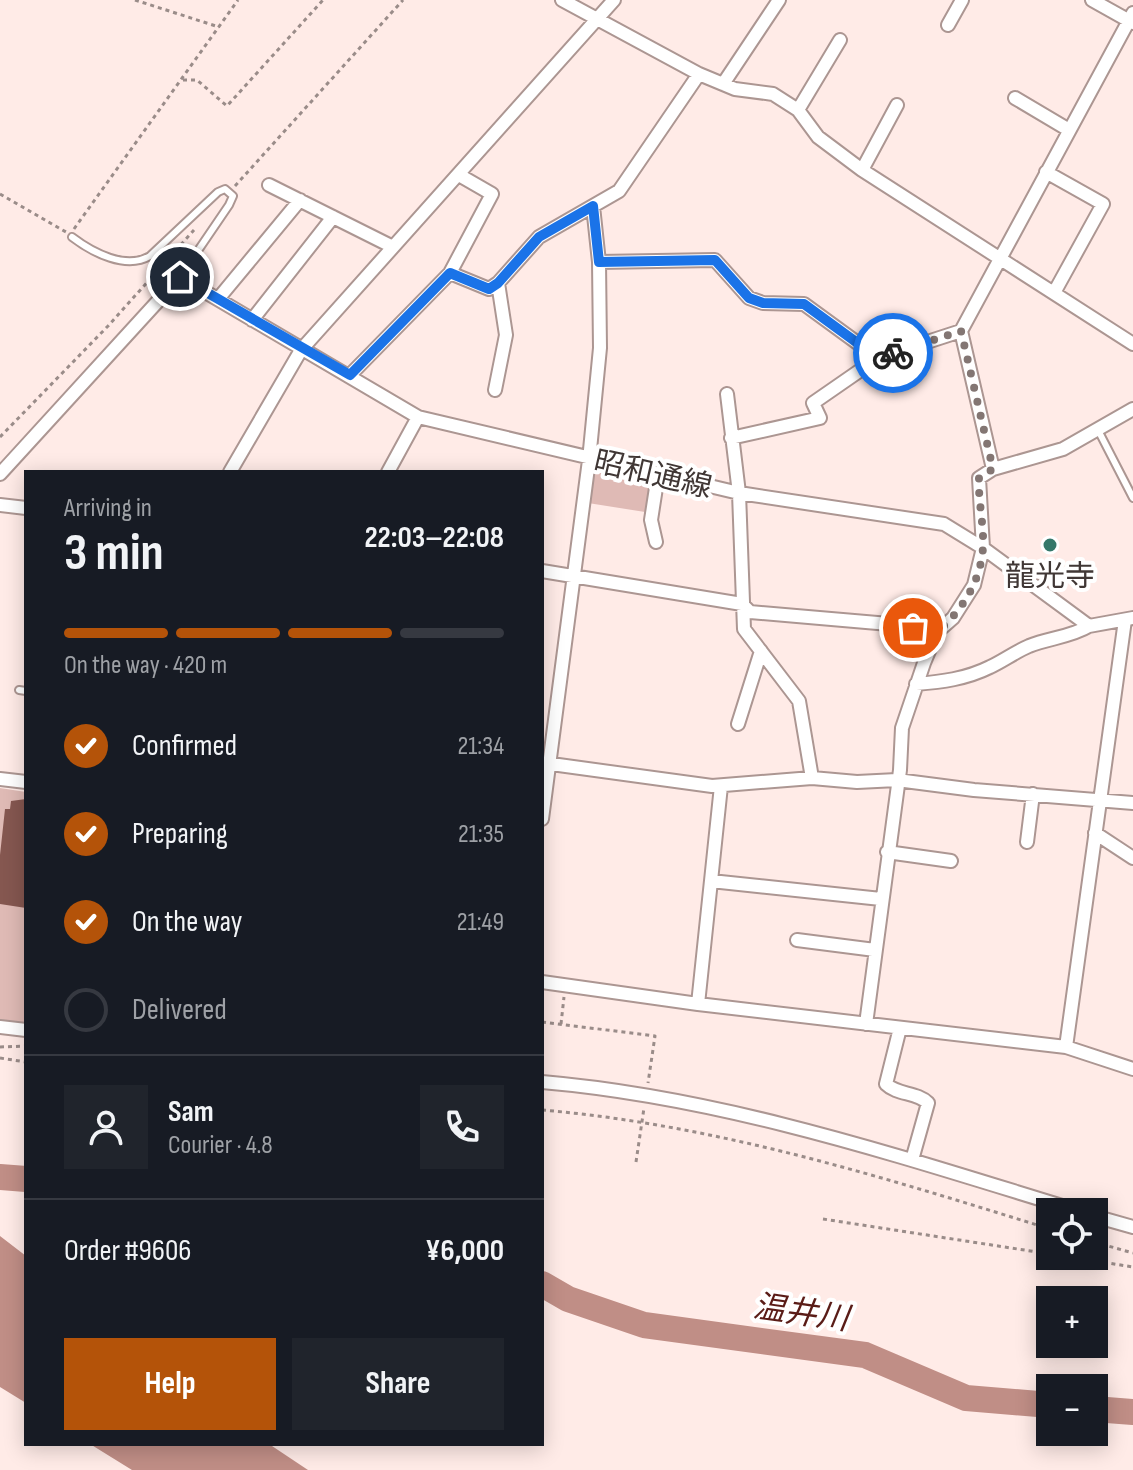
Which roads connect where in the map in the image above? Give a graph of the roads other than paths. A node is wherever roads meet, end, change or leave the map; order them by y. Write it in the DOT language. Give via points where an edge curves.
graph roads {
  1 [pos="562,0"];
  2 [pos="614,0"];
  3 [pos="779,0"];
  4 [pos="962,0"];
  5 [pos="1092,0"];
  6 [pos="598,19"];
  7 [pos="1132,19"];
  8 [pos="948,25"];
  9 [pos="840,40"];
  10 [pos="699,74"];
  11 [pos="723,84"];
  12 [pos="1015,98"];
  13 [pos="897,105"];
  14 [pos="798,110"];
  15 [pos="1069,130"];
  16 [pos="862,170"];
  17 [pos="1046,172"];
  18 [pos="459,175"];
  19 [pos="269,185"];
  20 [pos="300,200"];
  21 [pos="593,206"];
  22 [pos="333,217"];
  23 [pos="72,237"];
  24 [pos="393,247"];
  25 [pos="999,255"];
  26 [pos="599,262"];
  27 [pos="450,273"];
  28 [pos="180,277"];
  29 [pos="498,283"];
  30 [pos="1055,291"];
  31 [pos="218,299"];
  32 [pos="252,320"];
  33 [pos="961,331"];
  34 [pos="1133,344"];
  35 [pos="301,350"];
  36 [pos="878,358"];
  37 [pos="350,375"];
  38 [pos="495,390"];
  39 [pos="727,394"];
  40 [pos="1133,409"];
  41 [pos="418,417"];
  42 [pos="1098,430"];
  43 [pos="731,438"];
  44 [pos="589,460"];
  45 [pos="993,469"];
  46 [pos="231,470"];
  47 [pos="389,470"];
  48 [pos="0,474"];
  49 [pos="658,475"];
  50 [pos="739,493"];
  51 [pos="1133,498"];
  52 [pos="0,505"];
  53 [pos="24,508"];
  54 [pos="656,542"];
  55 [pos="983,548"];
  56 [pos="544,571"];
  57 [pos="573,575"];
  58 [pos="742,604"];
  59 [pos="1129,619"];
  60 [pos="1089,626"];
  61 [pos="937,632"];
  62 [pos="761,651"];
  63 [pos="916,684"];
  64 [pos="738,724"];
  65 [pos="546,764"];
  66 [pos="812,778"];
  67 [pos="0,779"];
  68 [pos="897,780"];
  69 [pos="24,782"];
  70 [pos="721,786"];
  71 [pos="544,792"];
  72 [pos="1033,794"];
  73 [pos="1100,799"];
  74 [pos="1133,803"];
  75 [pos="1095,833"];
  76 [pos="1027,842"];
  77 [pos="887,852"];
  78 [pos="1133,858"];
  79 [pos="951,861"];
  80 [pos="711,881"];
  81 [pos="881,899"];
  82 [pos="797,940"];
  83 [pos="875,950"];
  84 [pos="544,982"];
  85 [pos="698,1004"];
  86 [pos="866,1024"];
  87 [pos="0,1027"];
  88 [pos="900,1028"];
  89 [pos="24,1030"];
  90 [pos="1066,1047"];
  91 [pos="1133,1069"];
  92 [pos="544,1082"];
  93 [pos="912,1160"];
  94 [pos="1036,1198"];
  95 [pos="1108,1220"];
  96 [pos="1133,1227"];
  1 -- 6 [label="street"];
  2 -- 6 [label="street"];
  3 -- 11 [label="street"];
  4 -- 8 [label="street"];
  5 -- 7 [label="street"];
  6 -- 10 [label="street"];
  6 -- 18 [label="street"];
  7 -- 15 [label="street"];
  9 -- 14 [label="street"];
  10 -- 11 [label="street"];
  10 -- 21 [label="street" via="619,191"];
  11 -- 14 [label="street" via="773,94"];
  12 -- 15 [label="street"];
  13 -- 16 [label="street"];
  14 -- 16 [label="street" via="818,137"];
  15 -- 17 [label="street"];
  16 -- 25 [label="street"];
  17 -- 25 [label="street"];
  17 -- 30 [label="street" via="1103,204"];
  18 -- 24 [label="street"];
  18 -- 27 [label="street" via="492,194"];
  19 -- 20 [label="street"];
  20 -- 22 [label="street"];
  20 -- 31 [label="street"];
  21 -- 26 [label="street"];
  21 -- 29 [label="street" via="539,237"];
  22 -- 24 [label="street"];
  22 -- 32 [label="street"];
  23 -- 28 [label="lane" via="137,263 218,192 230,191 229,205"];
  24 -- 35 [label="street"];
  25 -- 30 [label="street"];
  25 -- 33 [label="street"];
  26 -- 36 [label="street" via="715,260 749,298 804,304"];
  26 -- 44 [label="street" via="600,348"];
  27 -- 29 [label="street" via="489,289"];
  27 -- 37 [label="street"];
  28 -- 31 [label="street, 昭和通線"];
  28 -- 48 [label="street"];
  29 -- 38 [label="street" via="506,335"];
  30 -- 34 [label="street"];
  31 -- 32 [label="street, 昭和通線"];
  32 -- 35 [label="street, 昭和通線"];
  33 -- 36 [label="street"];
  33 -- 45 [label="street"];
  35 -- 37 [label="street, 昭和通線"];
  35 -- 46 [label="street"];
  36 -- 43 [label="street" via="813,403 820,418"];
  37 -- 41 [label="street, 昭和通線"];
  39 -- 43 [label="street"];
  40 -- 42 [label="street"];
  41 -- 44 [label="street, 昭和通線"];
  41 -- 47 [label="street"];
  42 -- 45 [label="street" via="1063,449"];
  42 -- 51 [label="lane"];
  43 -- 50 [label="street"];
  44 -- 49 [label="street, 昭和通線"];
  44 -- 57 [label="street"];
  45 -- 55 [label="street" via="979,478"];
  49 -- 50 [label="street, 昭和通線"];
  49 -- 54 [label="street" via="651,520"];
  50 -- 55 [label="street, 昭和通線" via="944,524"];
  50 -- 58 [label="street"];
  52 -- 53 [label="street"];
  55 -- 60 [label="street, 昭和通線"];
  55 -- 61 [label="street" via="967,599"];
  56 -- 57 [label="street"];
  57 -- 58 [label="street"];
  57 -- 65 [label="street"];
  58 -- 61 [label="street" via="750,612"];
  58 -- 62 [label="street" via="744,629"];
  59 -- 60 [label="street"];
  59 -- 73 [label="street"];
  60 -- 63 [label="street" via="964,677"];
  61 -- 63 [label="street"];
  62 -- 64 [label="street"];
  62 -- 66 [label="street" via="799,701"];
  63 -- 68 [label="street" via="902,728"];
  65 -- 70 [label="street"];
  65 -- 71 [label="street"];
  66 -- 68 [label="street"];
  66 -- 70 [label="street"];
  67 -- 69 [label="street"];
  68 -- 72 [label="street"];
  68 -- 77 [label="street"];
  70 -- 80 [label="street"];
  72 -- 73 [label="street"];
  72 -- 76 [label="street"];
  73 -- 74 [label="street"];
  73 -- 75 [label="street"];
  75 -- 78 [label="street"];
  75 -- 90 [label="street"];
  77 -- 79 [label="street"];
  77 -- 81 [label="street"];
  80 -- 81 [label="street"];
  80 -- 85 [label="street"];
  81 -- 83 [label="street"];
  82 -- 83 [label="street"];
  83 -- 86 [label="street"];
  84 -- 85 [label="street"];
  85 -- 86 [label="street"];
  86 -- 88 [label="street"];
  87 -- 89 [label="street"];
  88 -- 90 [label="street"];
  88 -- 93 [label="street" via="886,1084 928,1103"];
  90 -- 91 [label="street"];
  92 -- 93 [label="street" via="731,1110"];
  93 -- 94 [label="street"];
  95 -- 96 [label="street"];
}
